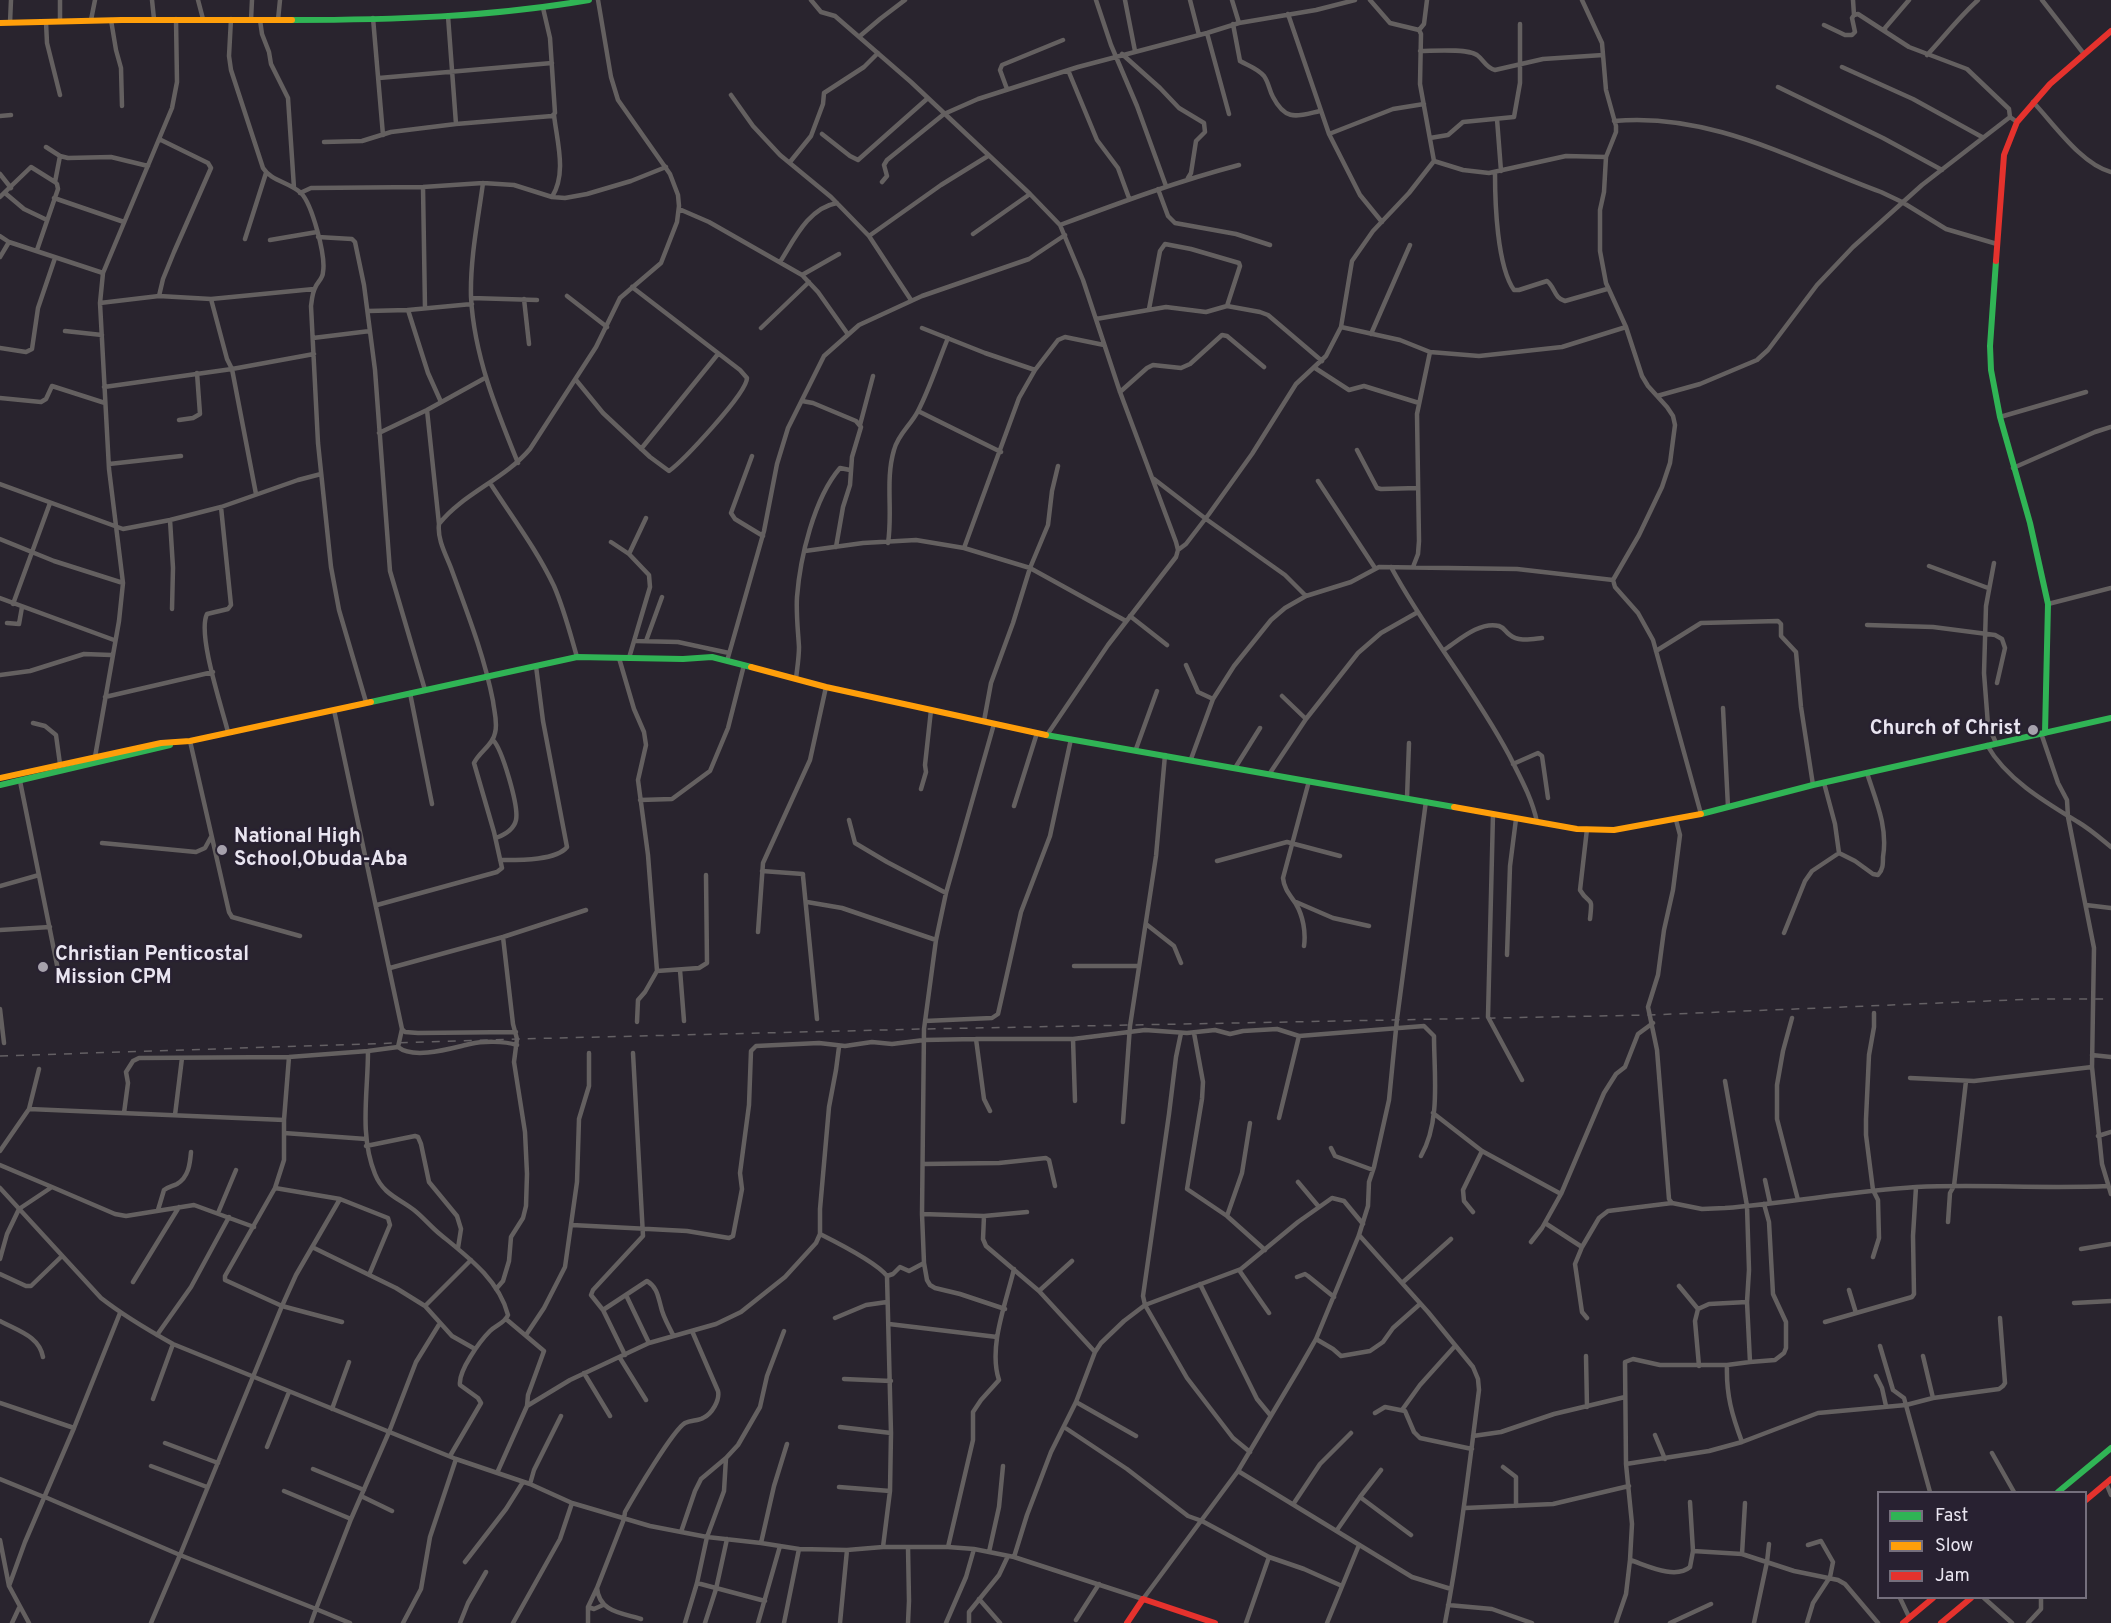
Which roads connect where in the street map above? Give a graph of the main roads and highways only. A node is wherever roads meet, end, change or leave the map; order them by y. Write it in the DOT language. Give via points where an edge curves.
graph roads {
  1 [pos="586,0"];
  2 [pos="0,23"];
  3 [pos="2110,35"];
  4 [pos="2111,717"];
  5 [pos="2043,733"];
  6 [pos="179,742"];
  7 [pos="0,778"];
  8 [pos="0,785"];
  9 [pos="2111,1448"];
  10 [pos="2108,1481"];
  11 [pos="2059,1491"];
  12 [pos="2087,1498"];
  13 [pos="1932,1599"];
  14 [pos="1970,1599"];
  15 [pos="1127,1623"];
  16 [pos="1215,1623"];
  17 [pos="1903,1623"];
  18 [pos="1941,1623"];
  1 -- 2 [label="main road" via="448,16"];
  3 -- 5 [label="main road" via="2033,102 2017,122 2004,156 1991,370 2048,604"];
  4 -- 5 [label="main road"];
  5 -- 6 [label="main road" via="1676,820 1614,830 1516,819 1047,735 826,687 712,657 577,657"];
  6 -- 7 [label="main road"];
  6 -- 8 [label="main road"];
  9 -- 11 [label="main road"];
  10 -- 12 [label="main road"];
  13 -- 17 [label="main road"];
  14 -- 18 [label="main road"];
  15 -- 16 [label="main road" via="1143,1599"];
}
